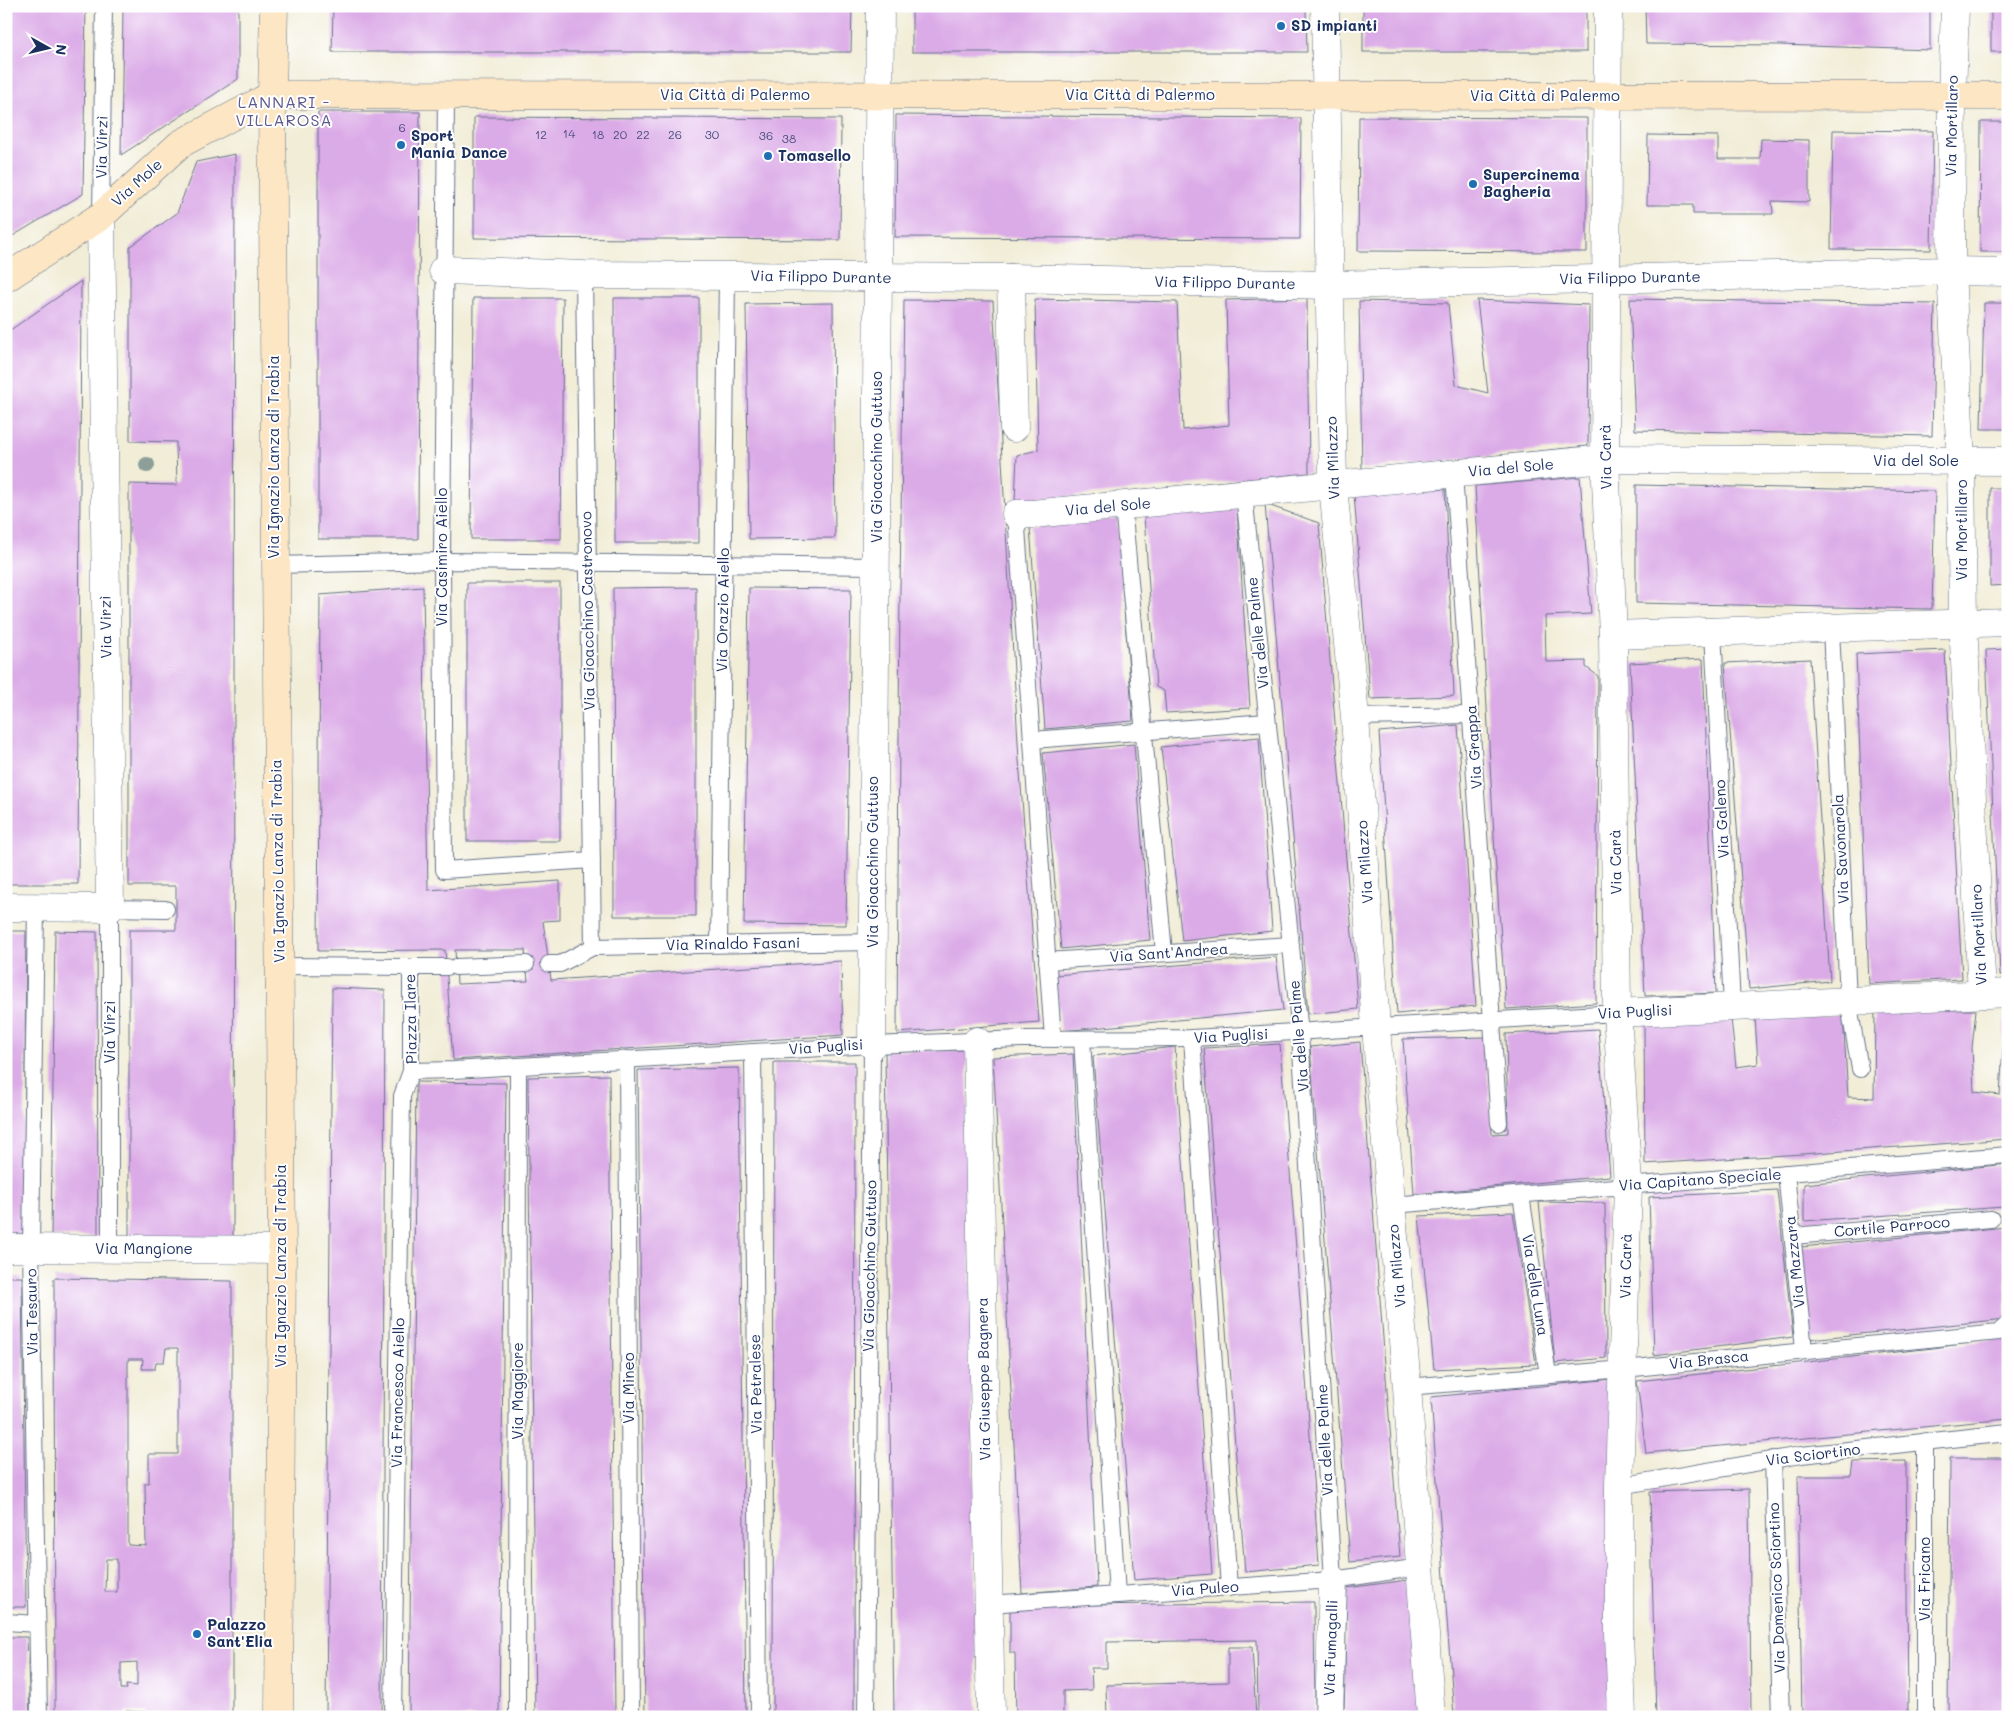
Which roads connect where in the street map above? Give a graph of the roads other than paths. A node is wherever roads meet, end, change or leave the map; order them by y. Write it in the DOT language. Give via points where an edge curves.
graph roads {
  1 [pos="104,6"];
  2 [pos="274,6"];
  3 [pos="880,6"];
  4 [pos="1325,6"];
  5 [pos="1608,6"];
  6 [pos="1955,6"];
  7 [pos="272,95"];
  8 [pos="446,95"];
  9 [pos="880,95"];
  10 [pos="1326,96"];
  11 [pos="1609,96"];
  12 [pos="1952,96"];
  13 [pos="2008,96"];
  14 [pos="101,216"];
  15 [pos="443,270"];
  16 [pos="1951,271"];
  17 [pos="2008,272"];
  18 [pos="584,275"];
  19 [pos="727,275"];
  20 [pos="6,278"];
  21 [pos="878,278"];
  22 [pos="1011,278"];
  23 [pos="1606,278"];
  24 [pos="1329,285"];
  25 [pos="1014,428"];
  26 [pos="1605,460"];
  27 [pos="2008,461"];
  28 [pos="1961,462"];
  29 [pos="1454,474"];
  30 [pos="1333,486"];
  31 [pos="1244,494"];
  32 [pos="1123,505"];
  33 [pos="1016,514"];
  34 [pos="442,561"];
  35 [pos="587,563"];
  36 [pos="275,565"];
  37 [pos="724,565"];
  38 [pos="876,566"];
  39 [pos="2008,622"];
  40 [pos="1962,623"];
  41 [pos="1831,628"];
  42 [pos="1713,631"];
  43 [pos="1613,635"];
  44 [pos="1471,715"];
  45 [pos="1355,717"];
  46 [pos="1267,722"];
  47 [pos="1144,731"];
  48 [pos="1032,740"];
  49 [pos="592,860"];
  50 [pos="6,907"];
  51 [pos="36,907"];
  52 [pos="110,908"];
  53 [pos="166,909"];
  54 [pos="873,942"];
  55 [pos="719,944"];
  56 [pos="1291,945"];
  57 [pos="593,947"];
  58 [pos="1164,953"];
  59 [pos="1047,961"];
  60 [pos="526,964"];
  61 [pos="549,964"];
  62 [pos="279,966"];
  63 [pos="411,968"];
  64 [pos="1995,994"];
  65 [pos="1848,1000"];
  66 [pos="1732,1006"];
  67 [pos="1617,1012"];
  68 [pos="1492,1020"];
  69 [pos="1376,1028"];
  70 [pos="1300,1033"];
  71 [pos="1082,1038"];
  72 [pos="1192,1038"];
  73 [pos="1052,1039"];
  74 [pos="977,1041"];
  75 [pos="872,1045"];
  76 [pos="753,1052"];
  77 [pos="627,1059"];
  78 [pos="518,1066"];
  79 [pos="1860,1069"];
  80 [pos="454,1070"];
  81 [pos="411,1071"];
  82 [pos="1498,1123"];
  83 [pos="2008,1155"];
  84 [pos="1786,1173"];
  85 [pos="1628,1185"];
  86 [pos="1521,1194"];
  87 [pos="1392,1205"];
  88 [pos="1991,1218"];
  89 [pos="1793,1236"];
  90 [pos="19,1248"];
  91 [pos="110,1248"];
  92 [pos="282,1250"];
  93 [pos="2008,1324"];
  94 [pos="1804,1350"];
  95 [pos="1624,1369"];
  96 [pos="1548,1375"];
  97 [pos="1407,1387"];
  98 [pos="2008,1433"];
  99 [pos="1925,1441"];
  100 [pos="1773,1459"];
  101 [pos="1619,1486"];
  102 [pos="1420,1567"];
  103 [pos="1334,1580"];
  104 [pos="1229,1588"];
  105 [pos="1117,1595"];
  106 [pos="989,1604"];
  107 [pos="6,1622"];
  108 [pos="37,1624"];
  109 [pos="39,1717"];
  110 [pos="279,1717"];
  111 [pos="393,1717"];
  112 [pos="517,1717"];
  113 [pos="631,1717"];
  114 [pos="759,1717"];
  115 [pos="866,1717"];
  116 [pos="991,1717"];
  117 [pos="1328,1717"];
  118 [pos="1431,1717"];
  119 [pos="1622,1717"];
  120 [pos="1781,1717"];
  121 [pos="1925,1717"];
  1 -- 14 [label="lane, Via Virzì"];
  2 -- 7 [label="street, Via Ignazio Lanza di Trabia"];
  3 -- 9 [label="street, Via Gioacchino Guttuso"];
  4 -- 10 [label="street, Via Milazzo"];
  5 -- 11 [label="street, Via Carà"];
  6 -- 12 [label="street, Via Mortillaro"];
  7 -- 8 [label="street, Via Città di Palermo"];
  7 -- 14 [label="street, Via Mole" via="180,144"];
  7 -- 36 [label="street, Via Ignazio Lanza di Trabia"];
  8 -- 9 [label="street, Via Città di Palermo"];
  8 -- 15 [label="lane, Via Casimiro Aiello"];
  9 -- 10 [label="street, Via Città di Palermo"];
  9 -- 21 [label="street, Via Gioacchino Guttuso"];
  10 -- 11 [label="street, Via Città di Palermo"];
  10 -- 24 [label="street, Via Milazzo"];
  11 -- 12 [label="street, Via Città di Palermo"];
  11 -- 23 [label="street, Via Carà"];
  12 -- 13 [label="street, Via Città di Palermo"];
  12 -- 16 [label="street, Via Mortillaro"];
  14 -- 20 [label="street, Via Mole"];
  14 -- 52 [label="street, Via Virzì"];
  15 -- 18 [label="street, Via Filippo Durante"];
  15 -- 34 [label="lane, Via Casimiro Aiello"];
  16 -- 17 [label="street, Via Filippo Durante"];
  16 -- 23 [label="street, Via Filippo Durante"];
  16 -- 28 [label="street, Via Mortillaro"];
  18 -- 19 [label="street, Via Filippo Durante"];
  18 -- 35 [label="lane, Via Gioacchino Castronovo"];
  19 -- 21 [label="street, Via Filippo Durante"];
  19 -- 37 [label="lane, Via Orazio Aiello"];
  21 -- 22 [label="street, Via Filippo Durante"];
  21 -- 38 [label="street, Via Gioacchino Guttuso"];
  22 -- 24 [label="street, Via Filippo Durante"];
  22 -- 25 [label="street"];
  23 -- 24 [label="street, Via Filippo Durante"];
  23 -- 26 [label="street, Via Carà"];
  24 -- 30 [label="street, Via Milazzo"];
  26 -- 28 [label="street, Via del Sole"];
  26 -- 29 [label="street, Via del Sole"];
  26 -- 43 [label="street, Via Carà"];
  27 -- 28 [label="street, Via del Sole"];
  28 -- 40 [label="street, Via Mortillaro"];
  29 -- 30 [label="street, Via del Sole"];
  29 -- 44 [label="lane, Via Grappa"];
  30 -- 31 [label="street, Via del Sole"];
  30 -- 45 [label="street, Via Milazzo"];
  31 -- 32 [label="street, Via del Sole"];
  31 -- 46 [label="lane, Via delle Palme"];
  32 -- 33 [label="street, Via del Sole"];
  32 -- 47 [label="lane"];
  33 -- 48 [label="lane"];
  34 -- 35 [label="lane"];
  34 -- 36 [label="lane"];
  34 -- 49 [label="lane, Via Casimiro Aiello" via="444,870"];
  35 -- 37 [label="lane"];
  35 -- 49 [label="lane, Via Gioacchino Castronovo"];
  36 -- 62 [label="street, Via Ignazio Lanza di Trabia"];
  37 -- 38 [label="lane"];
  37 -- 55 [label="lane, Via Orazio Aiello"];
  38 -- 54 [label="street, Via Gioacchino Guttuso"];
  39 -- 40 [label="street"];
  40 -- 41 [label="street"];
  40 -- 64 [label="street, Via Mortillaro"];
  41 -- 42 [label="street"];
  41 -- 65 [label="lane, Via Savonarola"];
  42 -- 43 [label="street"];
  42 -- 66 [label="lane, Via Galeno"];
  43 -- 67 [label="street, Via Carà"];
  44 -- 45 [label="lane"];
  44 -- 68 [label="lane, Via Grappa"];
  45 -- 69 [label="street, Via Milazzo"];
  46 -- 47 [label="lane"];
  46 -- 56 [label="lane, Via delle Palme"];
  47 -- 48 [label="lane"];
  47 -- 58 [label="lane"];
  48 -- 59 [label="lane"];
  49 -- 57 [label="lane, Via Gioacchino Castronovo"];
  50 -- 51 [label="street"];
  51 -- 52 [label="street"];
  51 -- 90 [label="lane, Via Tesauro"];
  52 -- 53 [label="lane"];
  52 -- 91 [label="lane, Via Virzì"];
  54 -- 55 [label="lane, Via Rinaldo Fasani"];
  54 -- 75 [label="street, Via Gioacchino Guttuso"];
  55 -- 57 [label="lane, Via Rinaldo Fasani"];
  56 -- 58 [label="lane, Via Sant'Andrea"];
  56 -- 70 [label="lane, Via delle Palme"];
  57 -- 61 [label="lane" via="560,964"];
  58 -- 59 [label="lane, Via Sant'Andrea"];
  59 -- 73 [label="lane"];
  60 -- 63 [label="lane"];
  62 -- 63 [label="lane, Piazza Ilare"];
  62 -- 92 [label="street, Via Ignazio Lanza di Trabia"];
  63 -- 81 [label="lane, Piazza Ilare"];
  64 -- 65 [label="street, Via Puglisi"];
  65 -- 66 [label="street, Via Puglisi"];
  65 -- 79 [label="lane, Via Savonarola"];
  66 -- 67 [label="street, Via Puglisi"];
  67 -- 68 [label="lane, Via Puglisi"];
  67 -- 85 [label="street, Via Carà"];
  68 -- 69 [label="lane, Via Puglisi"];
  68 -- 82 [label="lane, Via Grappa"];
  69 -- 70 [label="lane, Via Puglisi"];
  69 -- 87 [label="street, Via Milazzo"];
  70 -- 72 [label="lane, Via Puglisi"];
  70 -- 103 [label="lane, Via delle Palme"];
  71 -- 72 [label="lane, Via Puglisi"];
  71 -- 73 [label="lane, Via Puglisi"];
  71 -- 105 [label="lane"];
  72 -- 104 [label="lane"];
  73 -- 74 [label="lane, Via Puglisi"];
  74 -- 75 [label="lane, Via Puglisi"];
  74 -- 106 [label="street, Via Giuseppe Bagnera"];
  75 -- 76 [label="lane, Via Puglisi"];
  75 -- 115 [label="lane, Via Gioacchino Guttuso"];
  76 -- 77 [label="lane, Via Puglisi"];
  76 -- 114 [label="lane, Via Petralese"];
  77 -- 78 [label="lane, Via Puglisi"];
  77 -- 113 [label="lane, Via Mineo"];
  78 -- 80 [label="lane, Via Puglisi"];
  78 -- 112 [label="lane, Via Maggiore"];
  80 -- 81 [label="lane, Piazza Ilare"];
  81 -- 111 [label="lane, Via Francesco Aiello" via="402,1096"];
  83 -- 84 [label="lane, Via Capitano Speciale"];
  84 -- 85 [label="lane, Via Capitano Speciale"];
  84 -- 89 [label="lane, Via Mazzara"];
  85 -- 86 [label="lane, Via Capitano Speciale"];
  85 -- 95 [label="street, Via Carà"];
  86 -- 87 [label="lane, Via Capitano Speciale"];
  86 -- 96 [label="lane, Via della Luna"];
  87 -- 97 [label="street, Via Milazzo"];
  88 -- 89 [label="lane, Cortile Parroco"];
  89 -- 94 [label="lane, Via Mazzara"];
  90 -- 91 [label="street, Via Mangione"];
  90 -- 108 [label="lane, Via Tesauro"];
  91 -- 92 [label="street, Via Mangione"];
  92 -- 110 [label="street, Via Ignazio Lanza di Trabia"];
  93 -- 94 [label="lane, Via Brasca" via="1998,1332"];
  94 -- 95 [label="lane, Via Brasca"];
  95 -- 96 [label="lane, Via Brasca"];
  95 -- 101 [label="street, Via Carà"];
  96 -- 97 [label="lane, Via Brasca"];
  97 -- 102 [label="street, Via Milazzo"];
  98 -- 99 [label="lane, Via Sciortino"];
  99 -- 100 [label="lane, Via Sciortino"];
  99 -- 121 [label="lane, Via Fricano"];
  100 -- 101 [label="lane, Via Sciortino"];
  100 -- 120 [label="lane, Via Domenico Sciortino"];
  101 -- 119 [label="street, Via Carà"];
  102 -- 103 [label="lane, Via Puleo"];
  102 -- 118 [label="street, Via Milazzo"];
  103 -- 104 [label="lane, Via Puleo"];
  103 -- 117 [label="street, Via Fumagalli"];
  104 -- 105 [label="lane, Via Puleo"];
  105 -- 106 [label="lane, Via Puleo"];
  106 -- 116 [label="street, Via Giuseppe Bagnera"];
  107 -- 108 [label="lane"];
  108 -- 109 [label="lane, Via Tesauro"];
}
